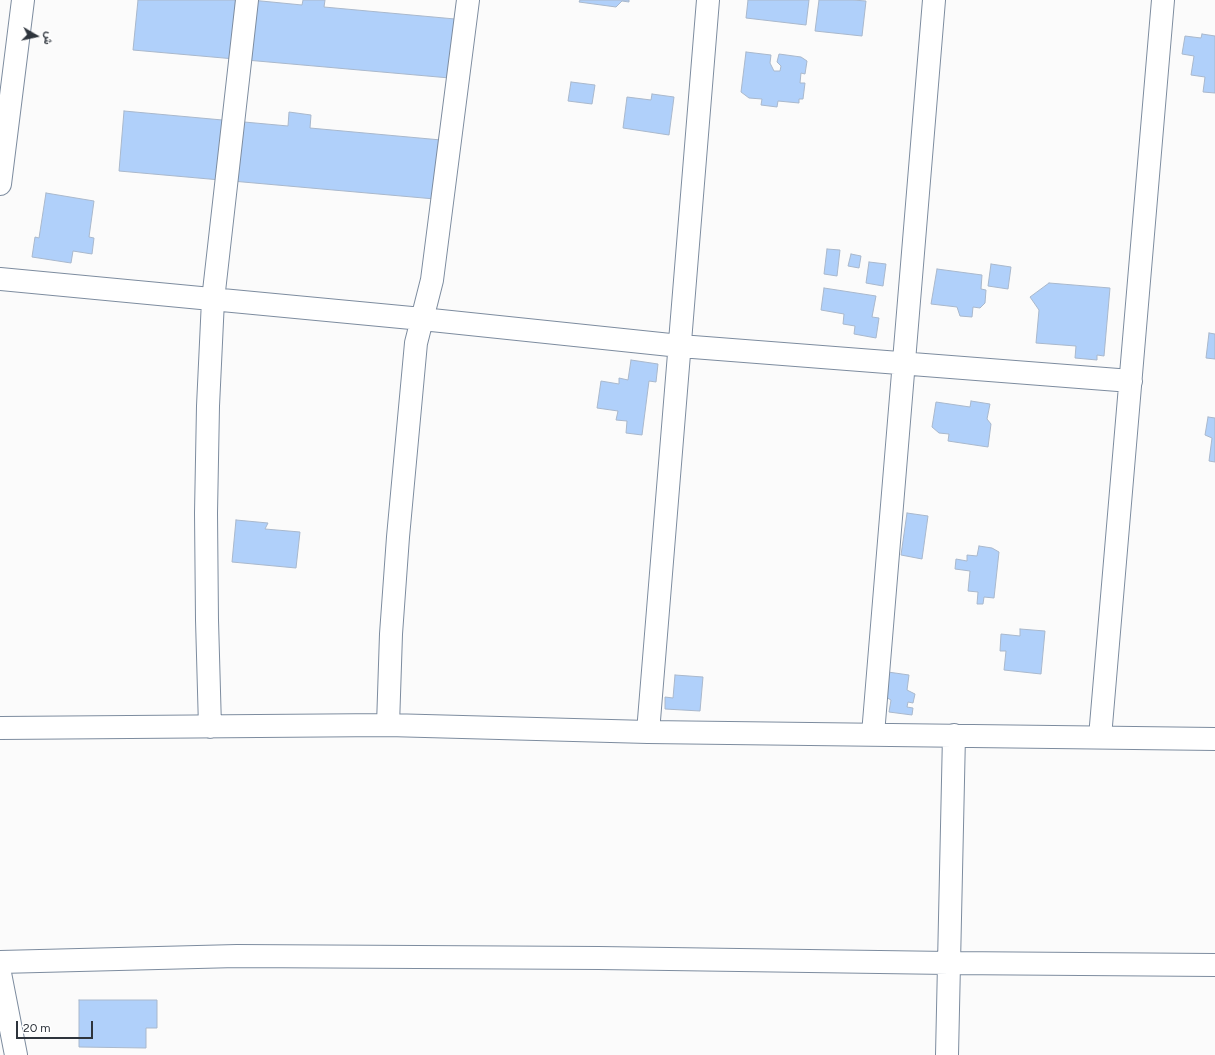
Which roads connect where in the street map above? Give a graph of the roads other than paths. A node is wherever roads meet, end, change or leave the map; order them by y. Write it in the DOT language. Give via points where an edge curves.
graph roads {
  1 [pos="23,0"];
  2 [pos="247,0"];
  3 [pos="468,0"];
  4 [pos="708,0"];
  5 [pos="934,0"];
  6 [pos="1163,0"];
  7 [pos="0,184"];
  8 [pos="0,279"];
  9 [pos="213,300"];
  10 [pos="422,319"];
  11 [pos="680,346"];
  12 [pos="904,363"];
  13 [pos="1130,381"];
  14 [pos="388,725"];
  15 [pos="210,726"];
  16 [pos="0,728"];
  17 [pos="648,732"];
  18 [pos="873,734"];
  19 [pos="954,735"];
  20 [pos="1100,737"];
  21 [pos="1215,739"];
  22 [pos="0,962"];
  23 [pos="949,963"];
  24 [pos="1215,965"];
  25 [pos="0,973"];
  26 [pos="16,1055"];
  27 [pos="947,1055"];
  1 -- 7 [label="street"];
  2 -- 9 [label="street"];
  3 -- 10 [label="street" via="432,280"];
  4 -- 11 [label="street"];
  5 -- 12 [label="street"];
  6 -- 13 [label="street"];
  8 -- 9 [label="street"];
  9 -- 10 [label="street"];
  9 -- 15 [label="street" via="206,513"];
  10 -- 11 [label="street"];
  10 -- 14 [label="street" via="416,343 398,537"];
  11 -- 12 [label="street"];
  11 -- 17 [label="street"];
  12 -- 13 [label="street"];
  12 -- 18 [label="street"];
  13 -- 20 [label="street"];
  14 -- 15 [label="street"];
  14 -- 17 [label="street"];
  15 -- 16 [label="street"];
  17 -- 18 [label="street"];
  18 -- 19 [label="street"];
  19 -- 20 [label="street"];
  19 -- 23 [label="street"];
  20 -- 21 [label="street"];
  22 -- 23 [label="street" via="237,956"];
  23 -- 24 [label="street"];
  23 -- 27 [label="street"];
  25 -- 26 [label="street"];
}
